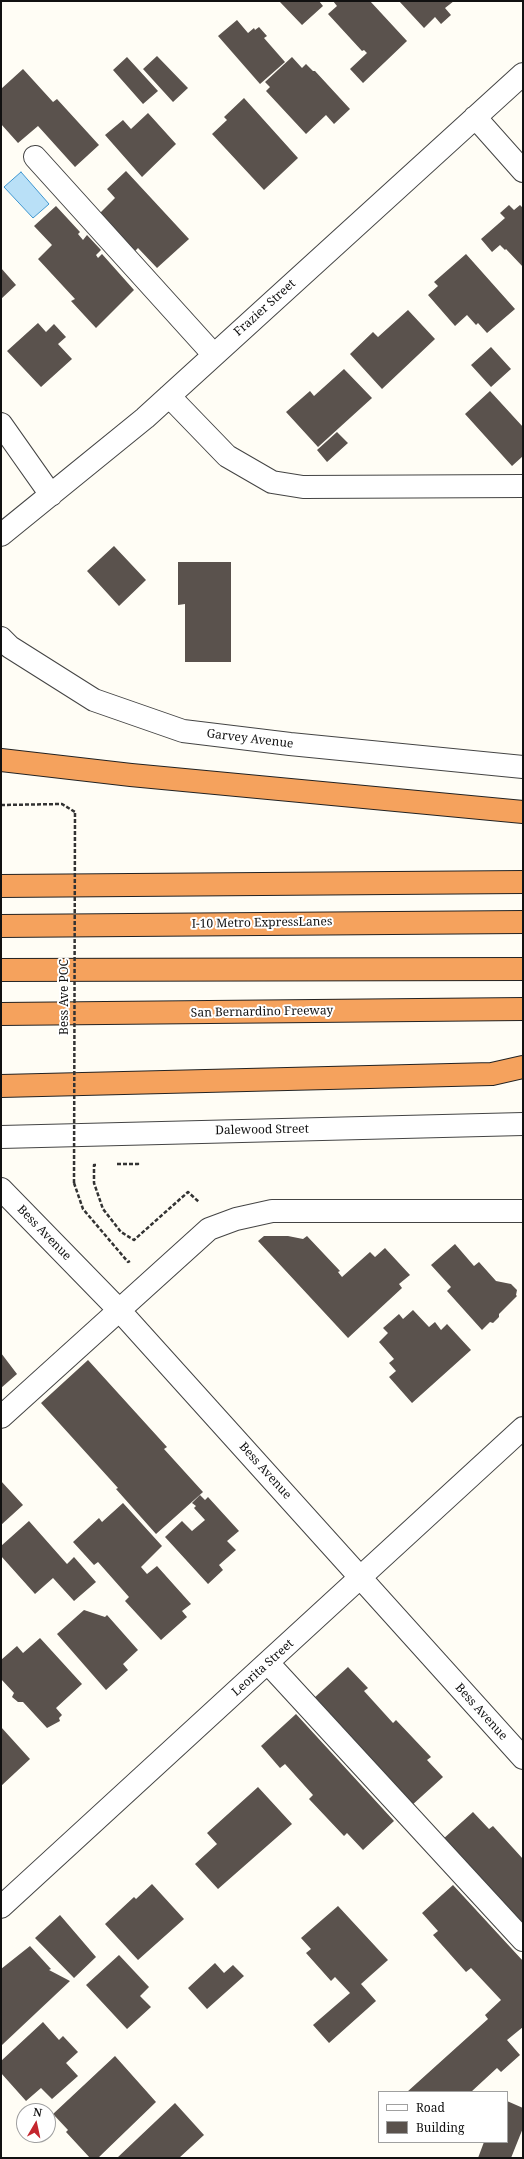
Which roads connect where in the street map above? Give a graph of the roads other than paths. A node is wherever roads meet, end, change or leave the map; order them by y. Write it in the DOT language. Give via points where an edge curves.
graph roads {
  1 [pos="523,74"];
  2 [pos="475,117"];
  3 [pos="35,157"];
  4 [pos="523,171"];
  5 [pos="214,355"];
  6 [pos="169,396"];
  7 [pos="1,424"];
  8 [pos="523,486"];
  9 [pos="51,495"];
  10 [pos="1,535"];
  11 [pos="1,638"];
  12 [pos="1,760"];
  13 [pos="523,767"];
  14 [pos="523,812"];
  15 [pos="523,882"];
  16 [pos="1,886"];
  17 [pos="523,922"];
  18 [pos="1,926"];
  19 [pos="523,969"];
  20 [pos="1,970"];
  21 [pos="523,1009"];
  22 [pos="1,1014"];
  23 [pos="523,1067"];
  24 [pos="1,1086"];
  25 [pos="523,1124"];
  26 [pos="1,1137"];
  27 [pos="1,1189"];
  28 [pos="523,1211"];
  29 [pos="120,1310"];
  30 [pos="1,1418"];
  31 [pos="523,1428"];
  32 [pos="361,1578"];
  33 [pos="268,1663"];
  34 [pos="523,1758"];
  35 [pos="1,1907"];
  36 [pos="523,1940"];
  1 -- 2 [label="street, Frazier Street"];
  2 -- 4 [label="street"];
  2 -- 5 [label="street, Frazier Street"];
  3 -- 5 [label="street"];
  5 -- 6 [label="street, Frazier Street"];
  6 -- 8 [label="street" via="227,456 272,482 303,487"];
  6 -- 9 [label="street, Frazier Street"];
  7 -- 9 [label="street"];
  9 -- 10 [label="street, Frazier Street"];
  11 -- 13 [label="street, Garvey Avenue" via="10,647 94,700 183,731"];
  12 -- 14 [label="highway" via="139,776"];
  15 -- 16 [label="highway"];
  17 -- 18 [label="highway, I-10 Metro ExpressLanes"];
  19 -- 20 [label="highway"];
  21 -- 22 [label="highway, San Bernardino Freeway"];
  23 -- 24 [label="highway" via="492,1074"];
  25 -- 26 [label="street, Dalewood Street"];
  27 -- 29 [label="street, Bess Avenue"];
  28 -- 29 [label="street" via="272,1211 209,1229"];
  29 -- 30 [label="street"];
  29 -- 32 [label="street, Bess Avenue"];
  31 -- 32 [label="street, Leorita Street"];
  32 -- 33 [label="street, Leorita Street"];
  32 -- 34 [label="street, Bess Avenue"];
  33 -- 35 [label="street, Leorita Street"];
  33 -- 36 [label="street"];
}
